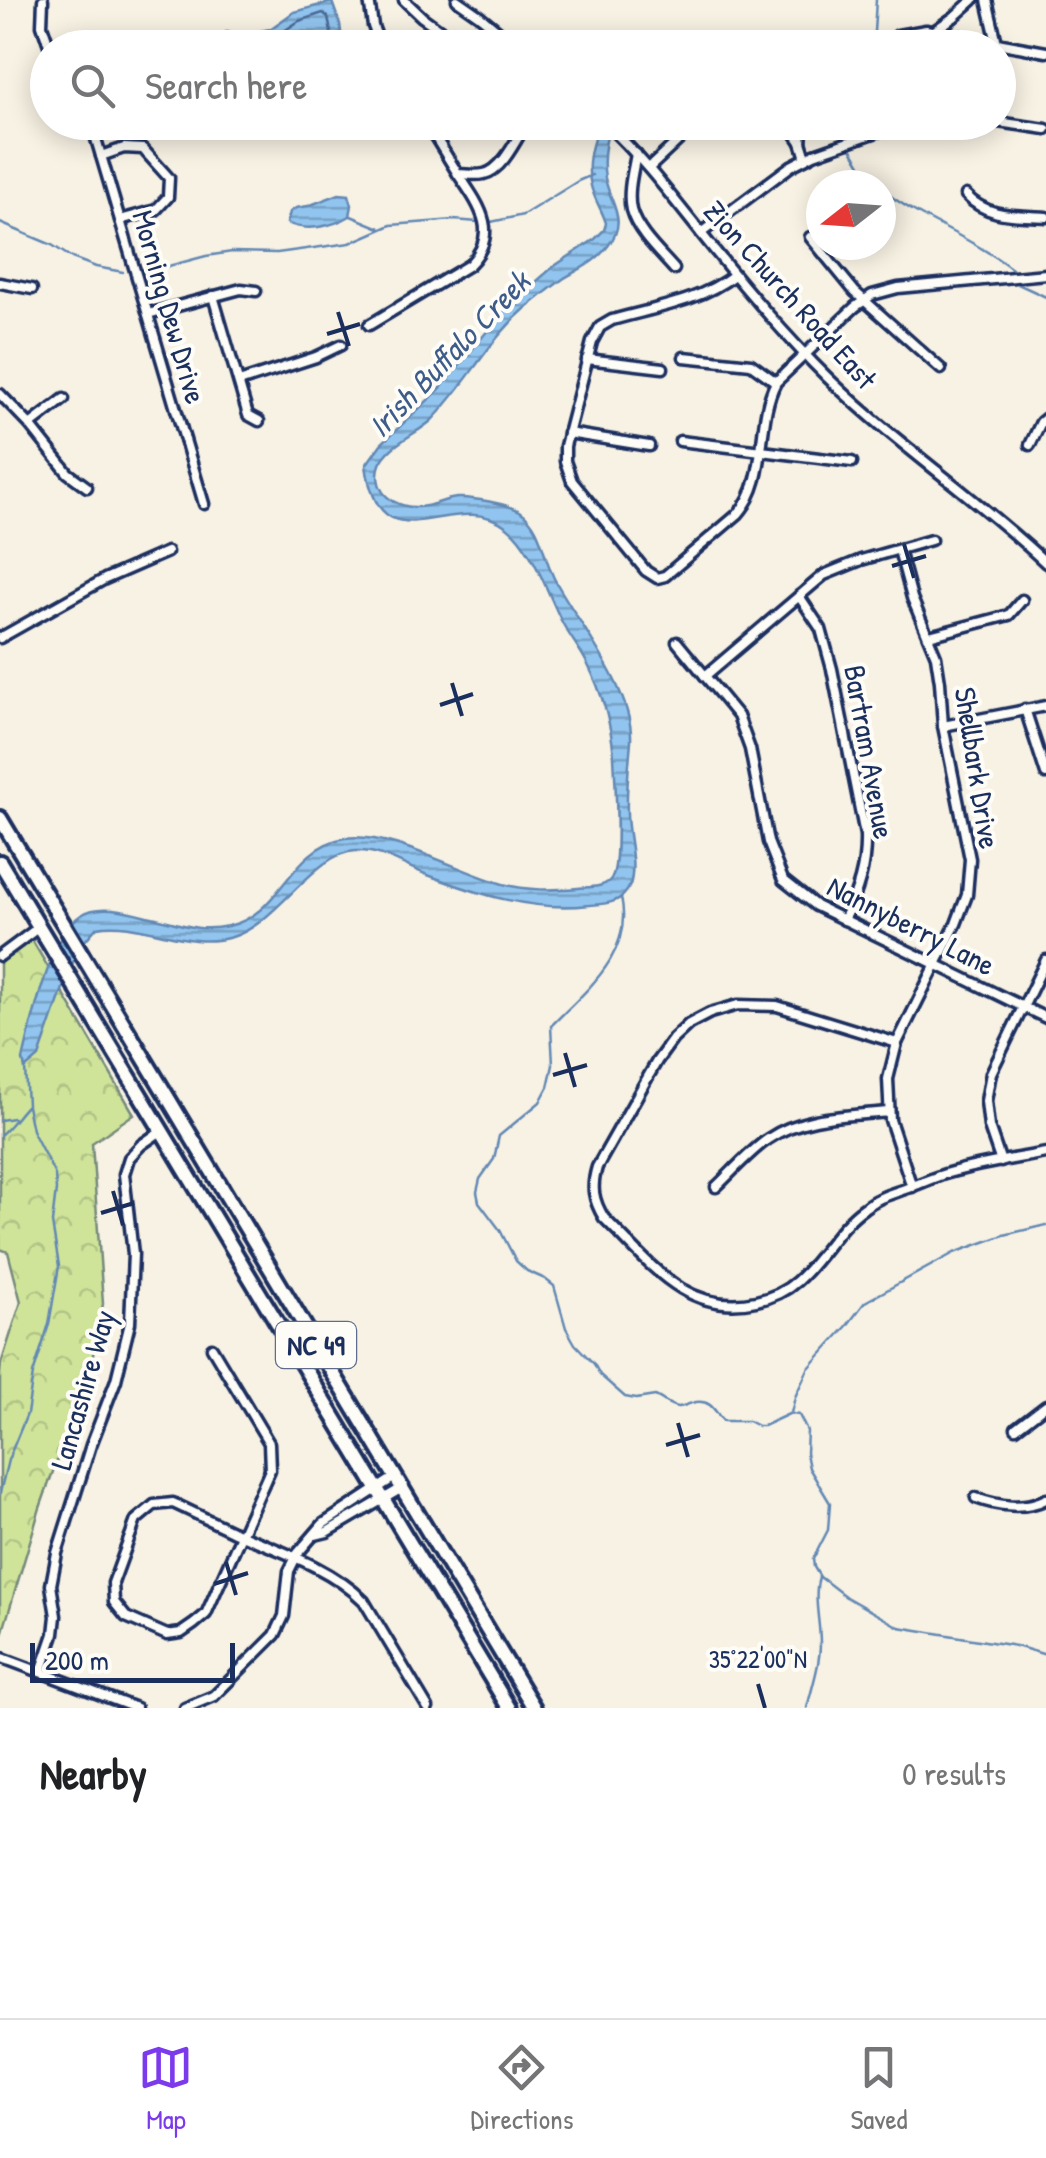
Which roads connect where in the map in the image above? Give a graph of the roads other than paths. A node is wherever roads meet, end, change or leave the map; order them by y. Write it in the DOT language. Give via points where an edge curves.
graph roads {
  1 [pos="44,0"];
  2 [pos="368,0"];
  3 [pos="404,0"];
  4 [pos="457,0"];
  5 [pos="973,0"];
  6 [pos="987,0"];
  7 [pos="43,30"];
  8 [pos="374,30"];
  9 [pos="440,30"];
  10 [pos="497,30"];
  11 [pos="935,30"];
  12 [pos="994,30"];
  13 [pos="1016,46"];
  14 [pos="1046,52"];
  15 [pos="1016,125"];
  16 [pos="1046,129"];
  17 [pos="96,140"];
  18 [pos="437,140"];
  19 [pos="516,140"];
  20 [pos="623,140"];
  21 [pos="679,140"];
  22 [pos="857,140"];
  23 [pos="801,142"];
  24 [pos="633,150"];
  25 [pos="101,156"];
  26 [pos="806,158"];
  27 [pos="649,168"];
  28 [pos="458,174"];
  29 [pos="966,195"];
  30 [pos="1046,217"];
  31 [pos="120,220"];
  32 [pos="701,233"];
  33 [pos="829,260"];
  34 [pos="674,270"];
  35 [pos="1046,274"];
  36 [pos="734,275"];
  37 [pos="0,283"];
  38 [pos="32,289"];
  39 [pos="256,291"];
  40 [pos="214,296"];
  41 [pos="864,300"];
  42 [pos="148,314"];
  43 [pos="369,325"];
  44 [pos="341,345"];
  45 [pos="805,354"];
  46 [pos="684,356"];
  47 [pos="587,359"];
  48 [pos="663,368"];
  49 [pos="941,369"];
  50 [pos="239,382"];
  51 [pos="776,382"];
  52 [pos="0,394"];
  53 [pos="64,399"];
  54 [pos="1046,418"];
  55 [pos="258,421"];
  56 [pos="30,425"];
  57 [pos="568,433"];
  58 [pos="680,441"];
  59 [pos="1030,445"];
  60 [pos="648,446"];
  61 [pos="761,451"];
  62 [pos="852,462"];
  63 [pos="87,486"];
  64 [pos="204,504"];
  65 [pos="931,540"];
  66 [pos="899,550"];
  67 [pos="167,552"];
  68 [pos="1045,561"];
  69 [pos="799,596"];
  70 [pos="1022,600"];
  71 [pos="929,636"];
  72 [pos="0,638"];
  73 [pos="677,642"];
  74 [pos="705,676"];
  75 [pos="1046,706"];
  76 [pos="1026,709"];
  77 [pos="943,726"];
  78 [pos="1046,774"];
  79 [pos="0,818"];
  80 [pos="5,836"];
  81 [pos="0,862"];
  82 [pos="844,920"];
  83 [pos="39,927"];
  84 [pos="0,956"];
  85 [pos="1046,960"];
  86 [pos="936,966"];
  87 [pos="1023,1007"];
  88 [pos="1046,1018"];
  89 [pos="897,1043"];
  90 [pos="889,1112"];
  91 [pos="161,1130"];
  92 [pos="1046,1153"];
  93 [pos="1001,1162"];
  94 [pos="912,1186"];
  95 [pos="716,1187"];
  96 [pos="212,1348"];
  97 [pos="1046,1406"];
  98 [pos="1016,1428"];
  99 [pos="398,1483"];
  100 [pos="380,1494"];
  101 [pos="976,1498"];
  102 [pos="1046,1500"];
  103 [pos="240,1534"];
  104 [pos="295,1558"];
  105 [pos="0,1657"];
  106 [pos="41,1672"];
  107 [pos="136,1708"];
  108 [pos="185,1708"];
  109 [pos="428,1708"];
  110 [pos="509,1708"];
  111 [pos="534,1708"];
  1 -- 7 [label="street"];
  2 -- 8 [label="street"];
  3 -- 9 [label="street"];
  4 -- 10 [label="street"];
  5 -- 11 [label="street"];
  6 -- 12 [label="street"];
  13 -- 14 [label="street"];
  15 -- 16 [label="street"];
  17 -- 25 [label="street, Morning Dew Drive"];
  18 -- 28 [label="street"];
  19 -- 28 [label="street" via="489,173"];
  20 -- 24 [label="street, Zion Church Road East"];
  21 -- 27 [label="street"];
  22 -- 26 [label="street"];
  23 -- 26 [label="street"];
  24 -- 27 [label="street, Zion Church Road East"];
  24 -- 34 [label="street" via="632,212"];
  25 -- 31 [label="street, Morning Dew Drive"];
  25 -- 31 [label="street" via="143,148 169,178 168,197 156,210"];
  26 -- 32 [label="street"];
  27 -- 32 [label="street, Zion Church Road East"];
  28 -- 43 [label="street" via="484,221 480,254"];
  29 -- 30 [label="street" via="990,212"];
  31 -- 42 [label="street, Morning Dew Drive"];
  32 -- 36 [label="street, Zion Church Road East"];
  33 -- 41 [label="street"];
  35 -- 41 [label="street" via="898,288"];
  36 -- 45 [label="street, Zion Church Road East"];
  36 -- 47 [label="street" via="695,297 612,320 596,332"];
  37 -- 38 [label="street"];
  39 -- 40 [label="street"];
  40 -- 42 [label="street"];
  40 -- 50 [label="street"];
  41 -- 45 [label="street"];
  41 -- 49 [label="street"];
  42 -- 64 [label="street, Morning Dew Drive"];
  44 -- 50 [label="street"];
  45 -- 51 [label="street"];
  45 -- 68 [label="street, Zion Church Road East"];
  46 -- 51 [label="street" via="751,364"];
  47 -- 48 [label="street"];
  47 -- 57 [label="street"];
  50 -- 55 [label="street" via="248,414"];
  51 -- 61 [label="street"];
  52 -- 56 [label="street"];
  53 -- 56 [label="street"];
  54 -- 59 [label="street"];
  56 -- 63 [label="street" via="68,474"];
  57 -- 60 [label="street"];
  57 -- 61 [label="street" via="564,461 572,481 657,578 748,504"];
  58 -- 61 [label="street"];
  61 -- 62 [label="street"];
  65 -- 66 [label="street"];
  66 -- 69 [label="street" via="824,574"];
  66 -- 71 [label="street, Shellbark Drive"];
  67 -- 72 [label="street"];
  69 -- 74 [label="street"];
  69 -- 82 [label="street, Bartram Avenue" via="821,630 832,668 865,835 866,858"];
  70 -- 71 [label="street" via="1009,615"];
  71 -- 77 [label="street, Shellbark Drive"];
  73 -- 74 [label="street, Nannyberry Lane"];
  74 -- 82 [label="street, Nannyberry Lane" via="738,716 783,880"];
  75 -- 76 [label="street"];
  76 -- 77 [label="street"];
  76 -- 78 [label="street"];
  77 -- 86 [label="street, Shellbark Drive" via="970,859 967,896"];
  79 -- 80 [label="highway, NC 49"];
  80 -- 99 [label="highway, NC 49" via="100,982"];
  81 -- 83 [label="highway, NC 49"];
  82 -- 86 [label="street, Nannyberry Lane"];
  83 -- 84 [label="street"];
  83 -- 91 [label="highway, NC 49"];
  85 -- 87 [label="street"];
  86 -- 87 [label="street, Nannyberry Lane"];
  86 -- 89 [label="street, Shellbark Drive"];
  87 -- 88 [label="street, Nannyberry Lane"];
  87 -- 93 [label="street" via="991,1073 986,1101"];
  89 -- 90 [label="street"];
  89 -- 94 [label="street" via="777,1006 738,1005 710,1013 681,1031 657,1061 597,1167 593,1193 604,1218 672,1283 693,1297 742,1304 795,1283 849,1220"];
  90 -- 94 [label="street"];
  90 -- 95 [label="street" via="824,1118 782,1131"];
  91 -- 100 [label="highway, NC 49"];
  91 -- 106 [label="street, Lancashire Way" via="129,1158 124,1174 133,1254 130,1323 57,1553 54,1634"];
  92 -- 93 [label="street"];
  93 -- 94 [label="street"];
  96 -- 103 [label="street" via="269,1444 270,1470"];
  97 -- 98 [label="street"];
  99 -- 100 [label="street"];
  99 -- 111 [label="highway, NC 49"];
  100 -- 104 [label="street" via="327,1521"];
  100 -- 110 [label="highway, NC 49"];
  101 -- 102 [label="street" via="1026,1506"];
  103 -- 103 [label="street" via="173,1503 154,1506 136,1520 113,1583 114,1602 126,1618 168,1635 181,1633 206,1614"];
  103 -- 104 [label="street"];
  104 -- 108 [label="street" via="275,1635 217,1700"];
  104 -- 109 [label="street" via="364,1601"];
  105 -- 106 [label="street"];
  106 -- 107 [label="street"];
}
